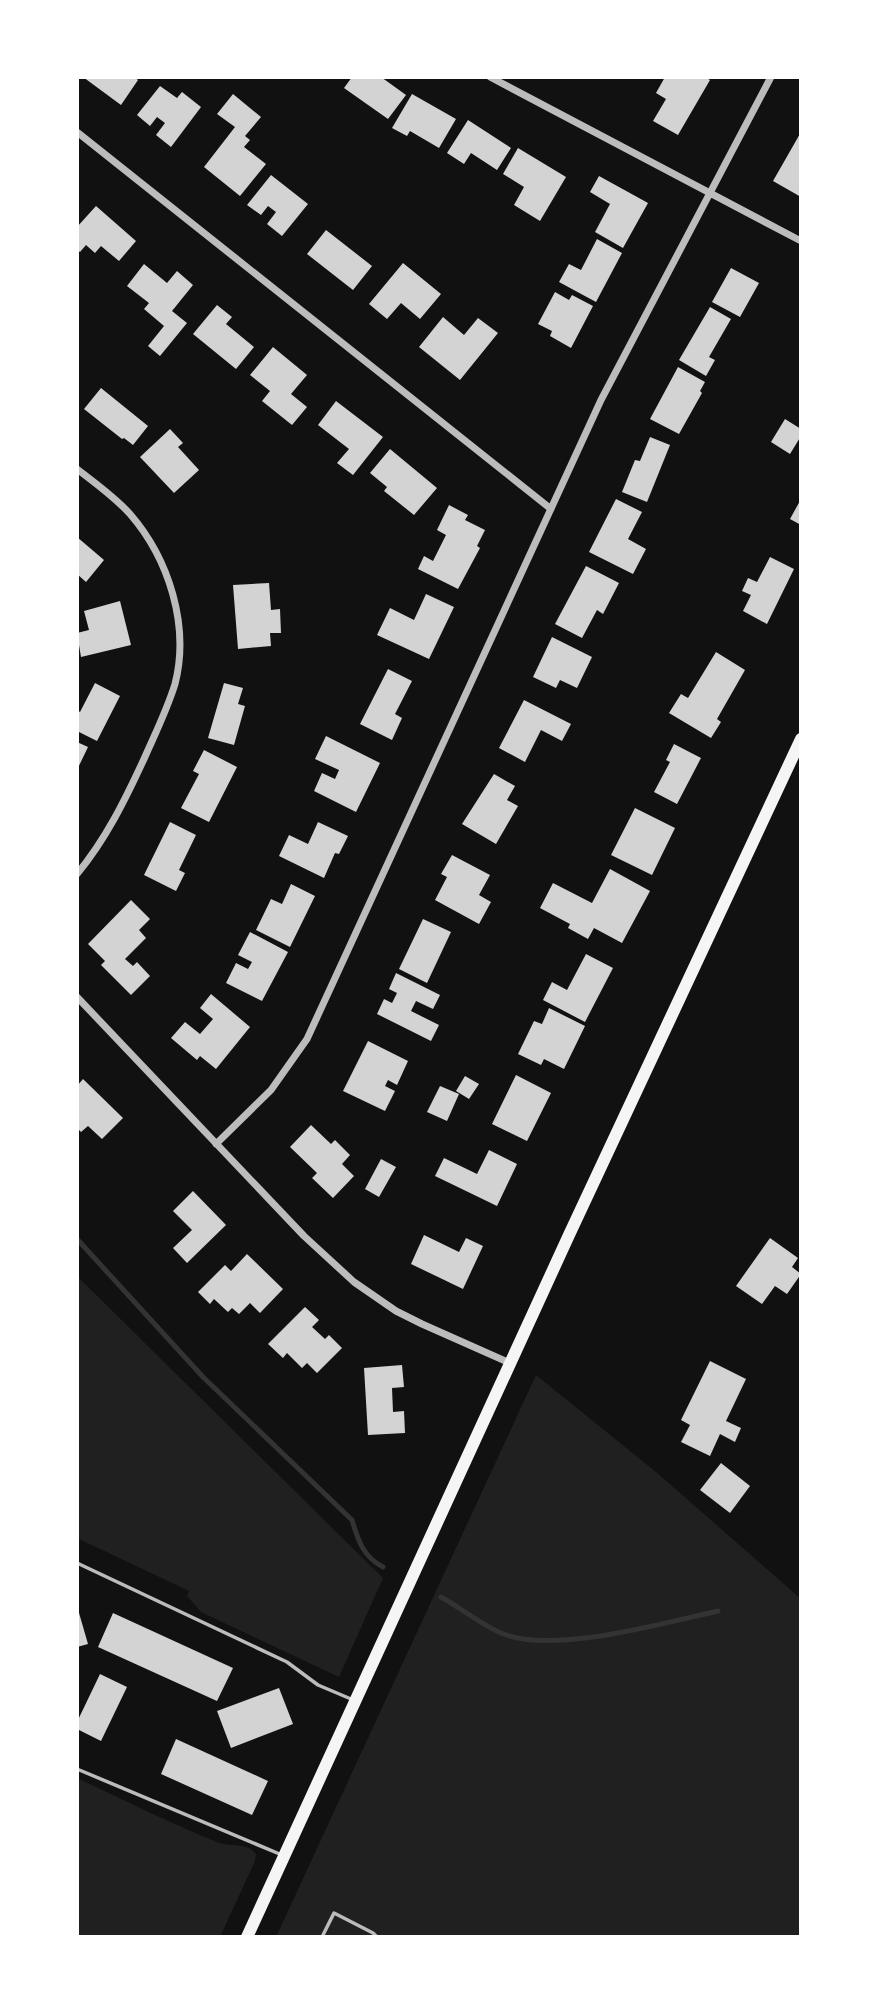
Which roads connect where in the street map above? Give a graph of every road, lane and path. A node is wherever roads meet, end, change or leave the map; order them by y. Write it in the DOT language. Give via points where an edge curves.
graph roads {
  1 [pos="490,77"];
  2 [pos="771,77"];
  3 [pos="77,132"];
  4 [pos="710,193"];
  5 [pos="801,241"];
  6 [pos="77,469"];
  7 [pos="551,509"];
  8 [pos="801,739"];
  9 [pos="77,874"];
  10 [pos="77,997"];
  11 [pos="216,1144"];
  12 [pos="510,1363"];
  13 [pos="77,1563"];
  14 [pos="356,1702"];
  15 [pos="77,1769"];
  16 [pos="284,1857"];
  17 [pos="247,1937"];
  18 [pos="322,1937"];
  19 [pos="377,1937"];
  1 -- 4 [label="street"];
  2 -- 4 [label="street"];
  3 -- 7 [label="street"];
  4 -- 5 [label="street"];
  4 -- 7 [label="street" via="601,400"];
  6 -- 9 [label="street" via="116,500 140,527 167,574 180,634 178,668 163,716 116,818"];
  7 -- 11 [label="street" via="307,1039 271,1090"];
  8 -- 12 [label="main road"];
  10 -- 11 [label="street"];
  11 -- 12 [label="street" via="354,1282 396,1311"];
  12 -- 14 [label="main road"];
  13 -- 14 [label="lane" via="287,1662 318,1685"];
  14 -- 16 [label="main road"];
  15 -- 16 [label="lane"];
  16 -- 17 [label="main road"];
  18 -- 19 [label="lane" via="334,1913"];
}
